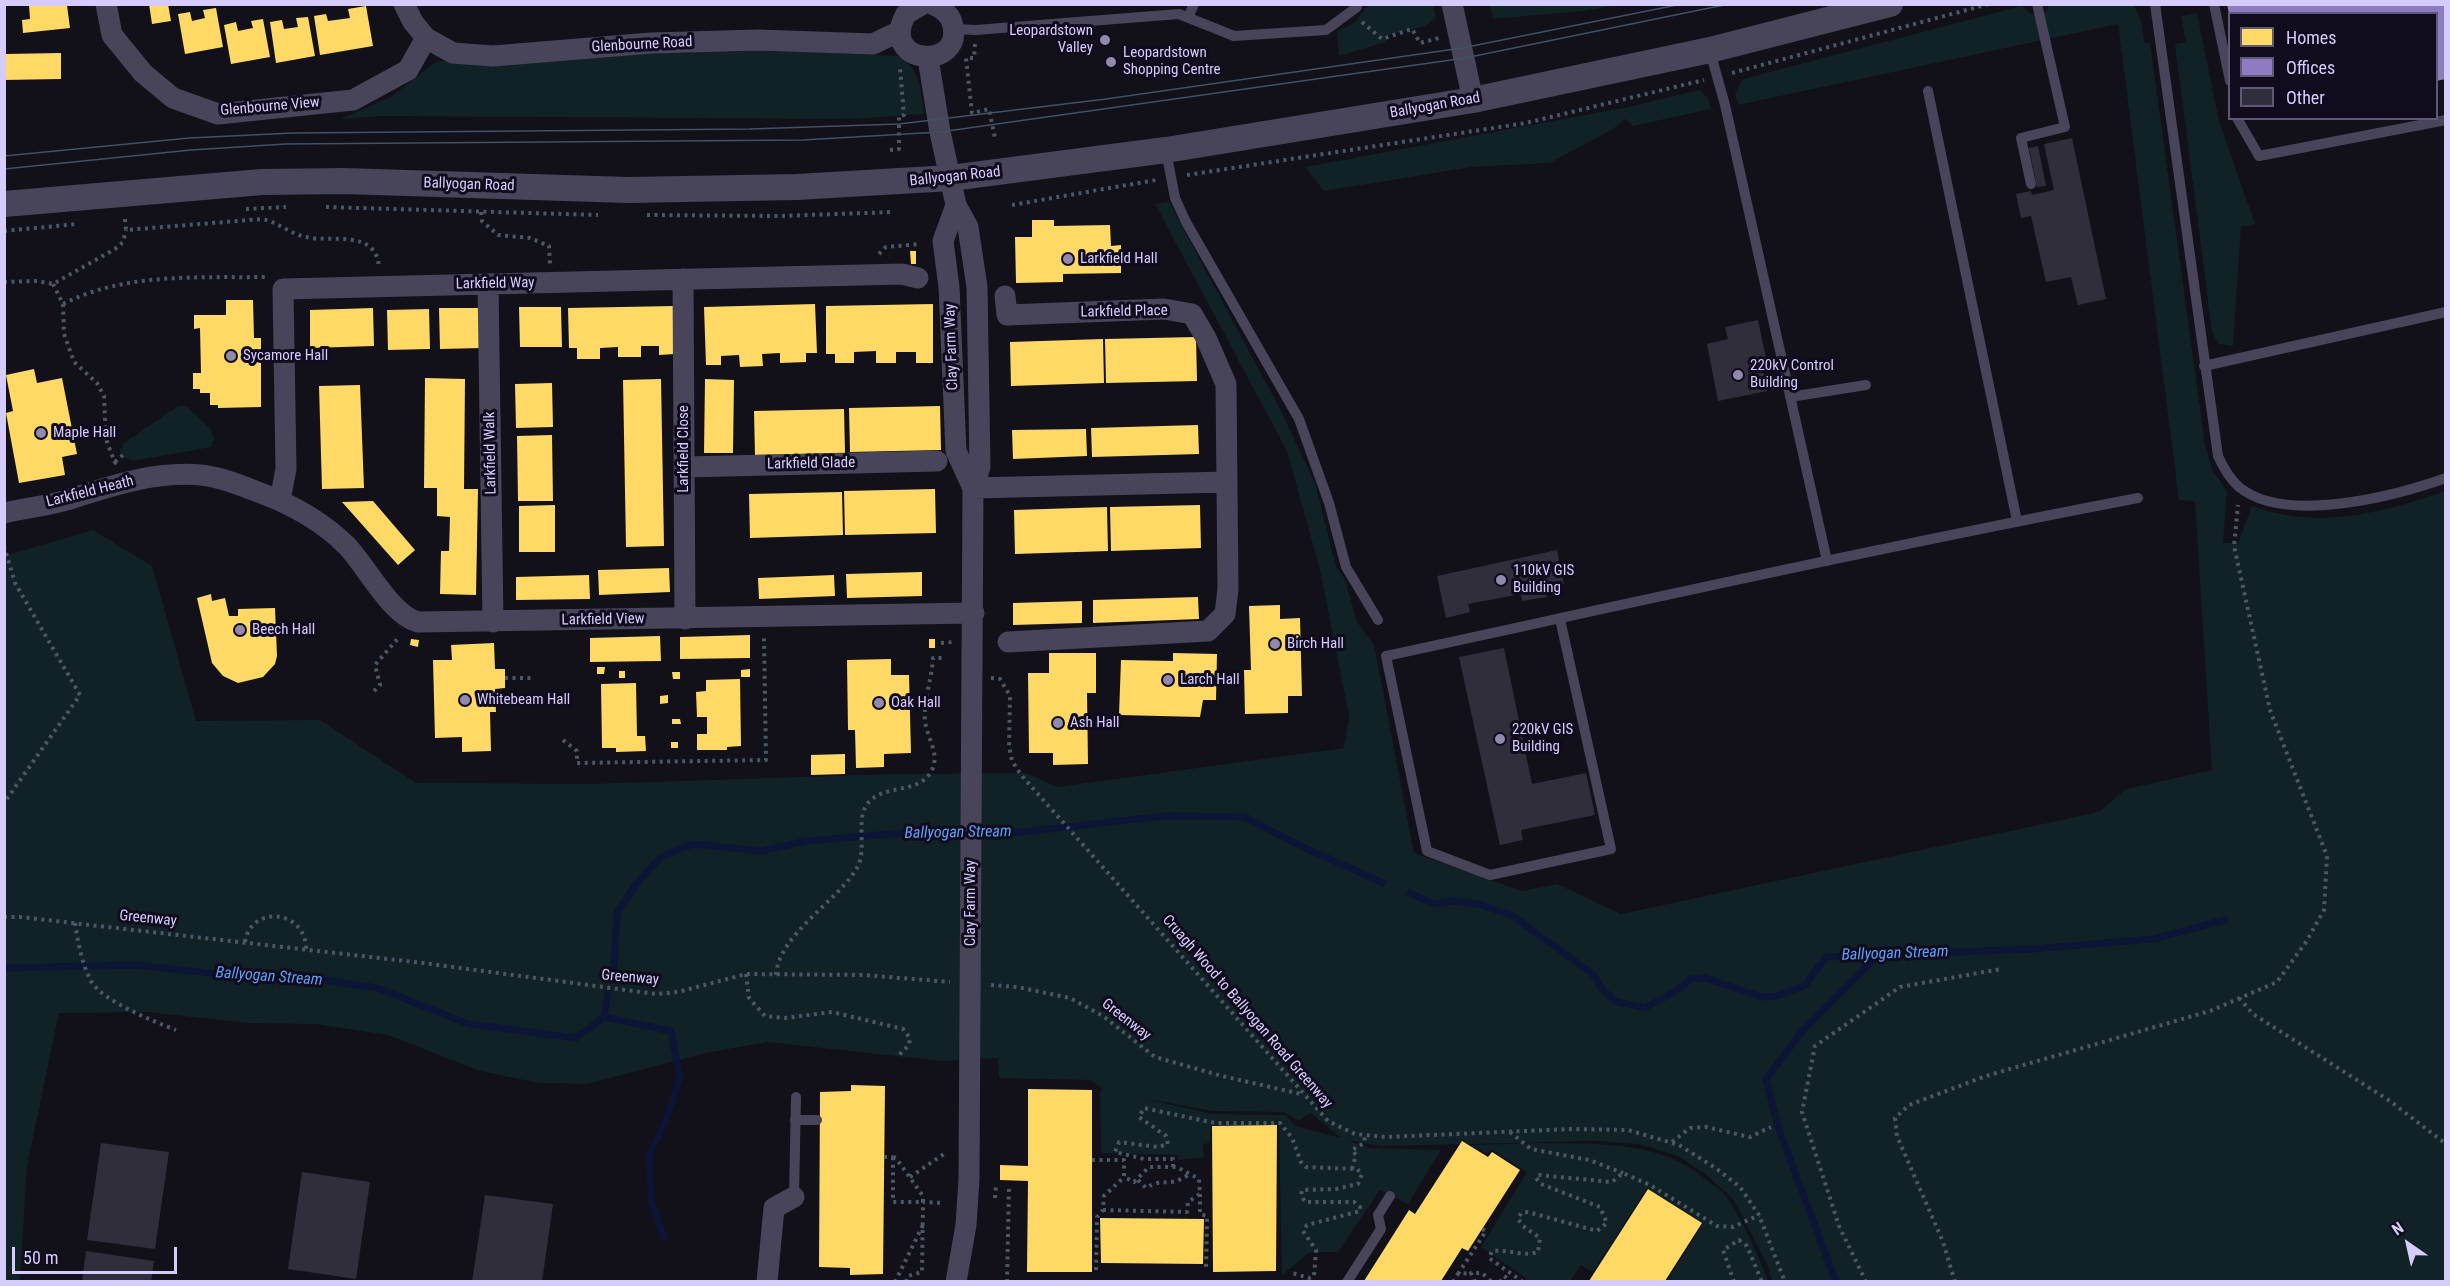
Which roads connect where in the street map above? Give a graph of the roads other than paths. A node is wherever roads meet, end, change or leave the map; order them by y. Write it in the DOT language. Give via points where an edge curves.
graph roads {
  1 [pos="106,4"];
  2 [pos="404,4"];
  3 [pos="923,4"];
  4 [pos="932,4"];
  5 [pos="1194,4"];
  6 [pos="1452,4"];
  7 [pos="1890,4"];
  8 [pos="2037,4"];
  9 [pos="2155,4"];
  10 [pos="2214,4"];
  11 [pos="1354,8"];
  12 [pos="1188,18"];
  13 [pos="954,29"];
  14 [pos="900,30"];
  15 [pos="426,38"];
  16 [pos="1710,50"];
  17 [pos="920,55"];
  18 [pos="2228,76"];
  19 [pos="1928,91"];
  20 [pos="1473,100"];
  21 [pos="2237,120"];
  22 [pos="2445,120"];
  23 [pos="1166,150"];
  24 [pos="951,178"];
  25 [pos="2031,184"];
  26 [pos="4,204"];
  27 [pos="918,278"];
  28 [pos="683,279"];
  29 [pos="488,284"];
  30 [pos="1005,296"];
  31 [pos="2445,312"];
  32 [pos="2204,366"];
  33 [pos="1866,385"];
  34 [pos="1790,397"];
  35 [pos="938,461"];
  36 [pos="685,467"];
  37 [pos="2445,478"];
  38 [pos="1227,482"];
  39 [pos="973,488"];
  40 [pos="2138,498"];
  41 [pos="280,500"];
  42 [pos="4,513"];
  43 [pos="2017,521"];
  44 [pos="1827,561"];
  45 [pos="974,613"];
  46 [pos="685,619"];
  47 [pos="1560,619"];
  48 [pos="1378,620"];
  49 [pos="493,622"];
  50 [pos="1008,642"];
  51 [pos="796,1097"];
  52 [pos="795,1120"];
  53 [pos="817,1120"];
  54 [pos="1390,1196"];
  55 [pos="794,1197"];
  56 [pos="767,1281"];
  57 [pos="956,1281"];
  58 [pos="1347,1281"];
  1 -- 15 [label="street, Glenbourne View" via="112,35 142,73 174,98 218,114 353,100 408,70"];
  2 -- 15 [label="street, Glenbourne Road"];
  3 -- 14 [label="street, Glenbourne Road" via="906,14"];
  4 -- 13 [label="street" via="946,12"];
  5 -- 12 [label="lane"];
  6 -- 20 [label="street"];
  7 -- 16 [label="street, Ballyogan Road"];
  8 -- 25 [label="lane" via="2065,127 2021,138"];
  9 -- 32 [label="lane"];
  10 -- 18 [label="lane"];
  11 -- 12 [label="lane" via="1326,30 1234,36"];
  12 -- 13 [label="lane" via="1179,14"];
  13 -- 17 [label="street" via="944,51"];
  14 -- 15 [label="street, Glenbourne Road" via="873,44 759,40 651,43 492,57 453,53"];
  14 -- 17 [label="street" via="901,39"];
  16 -- 20 [label="street, Ballyogan Road"];
  16 -- 34 [label="lane"];
  17 -- 24 [label="street"];
  19 -- 43 [label="lane"];
  20 -- 23 [label="street, Ballyogan Road"];
  21 -- 22 [label="lane" via="2259,156"];
  23 -- 24 [label="street, Ballyogan Road"];
  23 -- 48 [label="lane" via="1171,182 1183,214 1299,419 1329,503 1346,567"];
  24 -- 26 [label="street, Ballyogan Road" via="797,187 628,189 262,182"];
  24 -- 39 [label="street, Clay Farm Way" via="956,205 968,227 977,287 980,467"];
  27 -- 28 [label="street, Larkfield Way" via="902,274"];
  28 -- 29 [label="street, Larkfield Way"];
  28 -- 36 [label="street, Larkfield Close"];
  29 -- 41 [label="street, Larkfield Way" via="283,289 286,469"];
  29 -- 49 [label="street, Larkfield Walk"];
  30 -- 38 [label="street, Larkfield Place" via="1006,315 1164,309 1192,314 1226,384"];
  31 -- 32 [label="lane"];
  32 -- 37 [label="lane" via="2218,456 2240,487 2262,498 2324,505 2383,498"];
  33 -- 34 [label="lane"];
  34 -- 44 [label="lane"];
  35 -- 36 [label="street, Larkfield Glade"];
  36 -- 46 [label="street, Larkfield Close"];
  38 -- 39 [label="street"];
  38 -- 50 [label="street, Larkfield Place" via="1225,614 1208,631"];
  39 -- 45 [label="street, Clay Farm Way"];
  40 -- 43 [label="lane"];
  41 -- 42 [label="street, Larkfield Heath" via="202,475 167,475"];
  41 -- 49 [label="street, Larkfield View" via="320,523 346,545 400,612 411,620"];
  43 -- 44 [label="lane"];
  44 -- 47 [label="lane"];
  45 -- 46 [label="street, Larkfield View"];
  45 -- 57 [label="street, Clay Farm Way" via="969,1179"];
  46 -- 49 [label="street, Larkfield View"];
  47 -- 47 [label="lane" via="1611,849 1490,875 1427,851 1386,657"];
  51 -- 52 [label="lane"];
  52 -- 53 [label="lane"];
  52 -- 55 [label="lane"];
  54 -- 58 [label="lane" via="1378,1215 1381,1229"];
  55 -- 56 [label="street" via="774,1208"];
}
